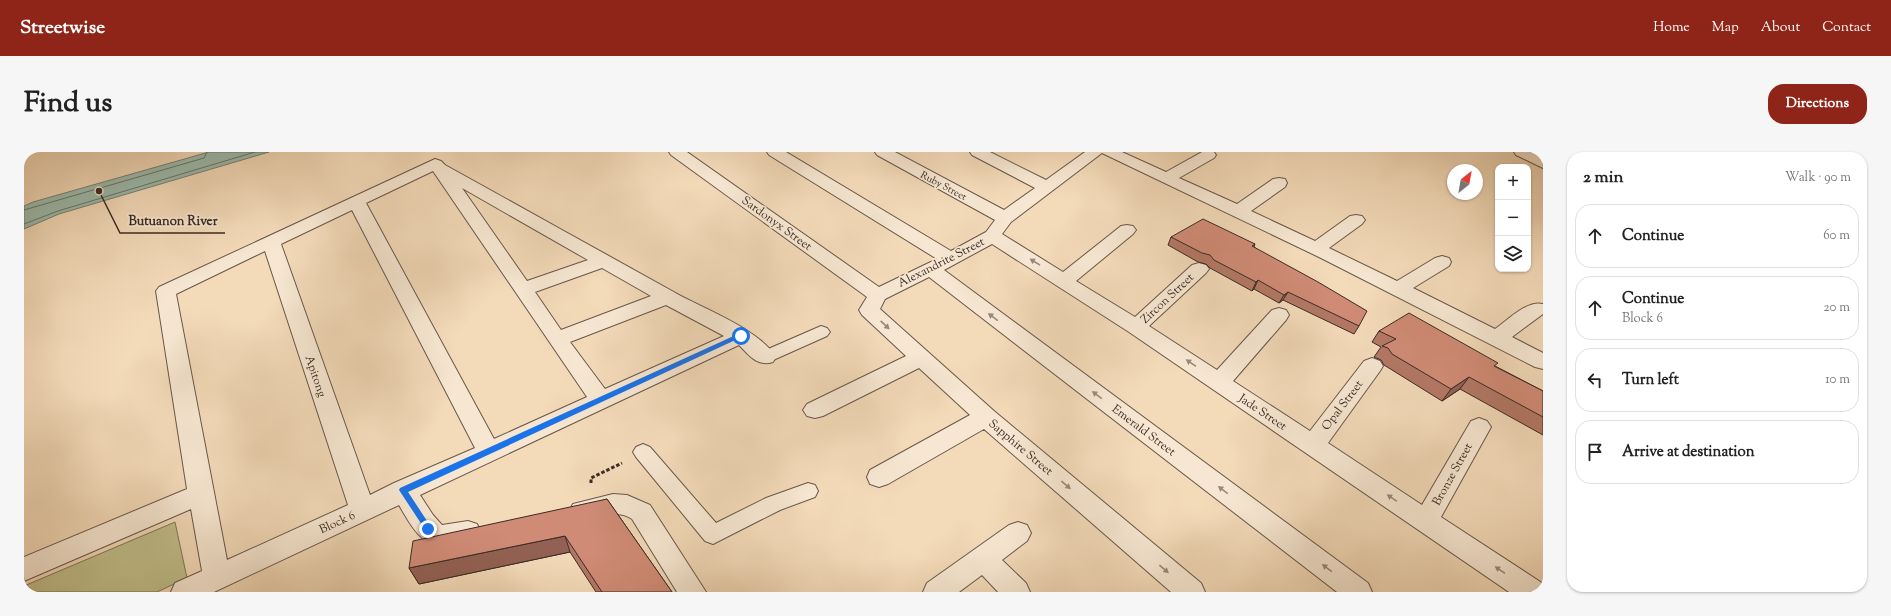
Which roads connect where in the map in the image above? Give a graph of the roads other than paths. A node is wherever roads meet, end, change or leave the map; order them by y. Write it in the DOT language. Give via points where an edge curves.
graph roads {
  1 [pos="677,152"];
  2 [pos="775,152"];
  3 [pos="883,152"];
  4 [pos="978,152"];
  5 [pos="1522,152"];
  6 [pos="1095,153"];
  7 [pos="1208,155"];
  8 [pos="1543,163"];
  9 [pos="439,168"];
  10 [pos="1167,178"];
  11 [pos="1280,183"];
  12 [pos="1046,187"];
  13 [pos="356,202"];
  14 [pos="1239,211"];
  15 [pos="1005,218"];
  16 [pos="1356,220"];
  17 [pos="1127,230"];
  18 [pos="992,236"];
  19 [pos="270,242"];
  20 [pos="1317,248"];
  21 [pos="950,259"];
  22 [pos="604,261"];
  23 [pos="1442,262"];
  24 [pos="930,269"];
  25 [pos="1199,269"];
  26 [pos="1064,280"];
  27 [pos="1399,288"];
  28 [pos="523,289"];
  29 [pos="878,295"];
  30 [pos="667,297"];
  31 [pos="1537,309"];
  32 [pos="1279,315"];
  33 [pos="1136,327"];
  34 [pos="821,332"];
  35 [pos="741,336"];
  36 [pos="1496,338"];
  37 [pos="557,340"];
  38 [pos="765,357"];
  39 [pos="920,358"];
  40 [pos="1543,362"];
  41 [pos="1372,366"];
  42 [pos="1219,382"];
  43 [pos="601,400"];
  44 [pos="815,410"];
  45 [pos="986,417"];
  46 [pos="1479,427"];
  47 [pos="1313,445"];
  48 [pos="489,452"];
  49 [pos="643,452"];
  50 [pos="879,477"];
  51 [pos="403,490"];
  52 [pos="808,491"];
  53 [pos="201,494"];
  54 [pos="362,510"];
  55 [pos="559,515"];
  56 [pos="1426,521"];
  57 [pos="490,528"];
  58 [pos="1018,534"];
  59 [pos="983,558"];
  60 [pos="24,569"];
  61 [pos="217,577"];
  62 [pos="185,592"];
  63 [pos="692,592"];
  64 [pos="937,592"];
  65 [pos="1016,592"];
  66 [pos="1191,592"];
  67 [pos="1358,592"];
  68 [pos="1532,592"];
  1 -- 29 [label="street, Sardonyx Street"];
  2 -- 21 [label="street"];
  3 -- 15 [label="street, Ruby Street"];
  4 -- 12 [label="street"];
  5 -- 8 [label="street"];
  6 -- 10 [label="street"];
  6 -- 12 [label="street, Alexandrite Street"];
  7 -- 10 [label="street"];
  9 -- 13 [label="street" via="435,164"];
  9 -- 22 [label="street"];
  9 -- 28 [label="street"];
  10 -- 14 [label="street"];
  11 -- 14 [label="street"];
  12 -- 15 [label="street, Alexandrite Street"];
  13 -- 19 [label="street"];
  13 -- 48 [label="street"];
  14 -- 20 [label="street"];
  15 -- 18 [label="street, Alexandrite Street"];
  16 -- 20 [label="street"];
  17 -- 26 [label="street"];
  18 -- 21 [label="street, Alexandrite Street"];
  26 -- 18 [label="street, Jade Street, one-way"];
  19 -- 53 [label="street" via="166,291"];
  19 -- 54 [label="street, Apitong"];
  20 -- 27 [label="street"];
  21 -- 24 [label="street, Alexandrite Street"];
  22 -- 28 [label="street"];
  22 -- 30 [label="street"];
  23 -- 27 [label="street"];
  24 -- 29 [label="street, Alexandrite Street"];
  67 -- 24 [label="street, Emerald Street, one-way"];
  25 -- 33 [label="street, Zircon Street"];
  26 -- 33 [label="street, Jade Street"];
  27 -- 36 [label="street"];
  28 -- 37 [label="street"];
  29 -- 39 [label="street, Sapphire Street, one-way" via="869,310"];
  30 -- 35 [label="street"];
  30 -- 37 [label="street"];
  31 -- 36 [label="street"];
  32 -- 42 [label="street"];
  42 -- 33 [label="street, Jade Street, one-way"];
  34 -- 38 [label="lane"];
  35 -- 38 [label="street"];
  35 -- 43 [label="street, Block 6"];
  36 -- 40 [label="street"];
  37 -- 43 [label="street"];
  39 -- 44 [label="street"];
  39 -- 45 [label="street, Sapphire Street"];
  41 -- 47 [label="street, Opal Street"];
  42 -- 47 [label="street, Jade Street"];
  43 -- 48 [label="street, Block 6"];
  45 -- 50 [label="street"];
  45 -- 66 [label="street, Sapphire Street, one-way"];
  46 -- 56 [label="street, Bronze Street"];
  56 -- 47 [label="street, Jade Street, one-way"];
  48 -- 51 [label="street, Block 6"];
  49 -- 52 [label="lane" via="713,535 773,504"];
  51 -- 54 [label="street, Block 6"];
  51 -- 57 [label="street" via="428,529 436,535 444,536"];
  53 -- 60 [label="street"];
  53 -- 61 [label="street"];
  54 -- 61 [label="street, Block 6"];
  55 -- 63 [label="street" via="616,503 632,505 641,512"];
  68 -- 56 [label="street, Jade Street, one-way"];
  58 -- 59 [label="street"];
  59 -- 64 [label="street"];
  59 -- 65 [label="street"];
  61 -- 62 [label="street, Block 6"];
}
